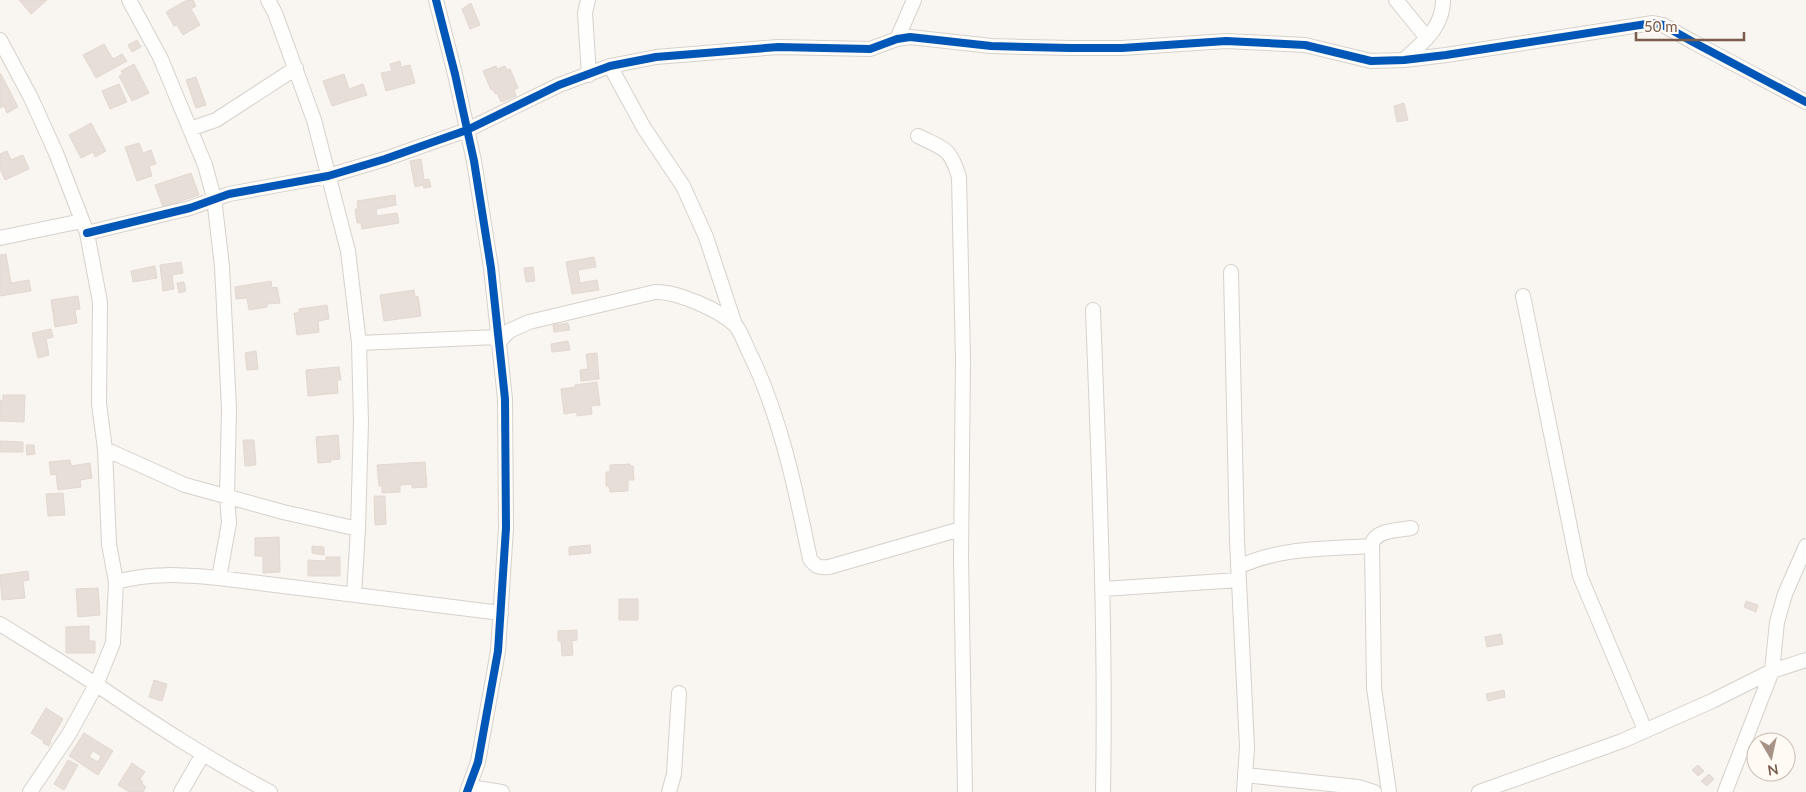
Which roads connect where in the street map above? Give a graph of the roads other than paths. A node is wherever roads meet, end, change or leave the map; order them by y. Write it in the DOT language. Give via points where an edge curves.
graph roads {
  1 [pos="130,0"];
  2 [pos="268,0"];
  3 [pos="436,0"];
  4 [pos="588,0"];
  5 [pos="914,0"];
  6 [pos="1396,0"];
  7 [pos="1443,0"];
  8 [pos="1427,38"];
  9 [pos="897,39"];
  10 [pos="0,40"];
  11 [pos="1404,60"];
  12 [pos="610,66"];
  13 [pos="296,68"];
  14 [pos="589,75"];
  15 [pos="1806,102"];
  16 [pos="190,129"];
  17 [pos="467,130"];
  18 [pos="918,136"];
  19 [pos="328,176"];
  20 [pos="214,198"];
  21 [pos="84,227"];
  22 [pos="0,238"];
  23 [pos="1231,272"];
  24 [pos="1523,296"];
  25 [pos="1092,310"];
  26 [pos="735,325"];
  27 [pos="498,340"];
  28 [pos="359,343"];
  29 [pos="105,449"];
  30 [pos="227,497"];
  31 [pos="1411,528"];
  32 [pos="358,529"];
  33 [pos="961,529"];
  34 [pos="1372,546"];
  35 [pos="1806,546"];
  36 [pos="1239,573"];
  37 [pos="219,578"];
  38 [pos="116,582"];
  39 [pos="1103,589"];
  40 [pos="354,595"];
  41 [pos="500,614"];
  42 [pos="0,624"];
  43 [pos="1806,660"];
  44 [pos="1772,671"];
  45 [pos="96,684"];
  46 [pos="679,692"];
  47 [pos="1645,730"];
  48 [pos="203,754"];
  49 [pos="1245,775"];
  50 [pos="468,790"];
  51 [pos="30,792"];
  52 [pos="181,792"];
  53 [pos="270,792"];
  54 [pos="502,792"];
  55 [pos="669,792"];
  56 [pos="966,792"];
  57 [pos="1103,792"];
  58 [pos="1244,792"];
  59 [pos="1374,792"];
  60 [pos="1389,792"];
  61 [pos="1479,792"];
  62 [pos="1725,792"];
  1 -- 16 [label="street" via="160,57"];
  2 -- 13 [label="street"];
  3 -- 17 [label="street"];
  4 -- 14 [label="street" via="585,13"];
  5 -- 9 [label="street"];
  6 -- 8 [label="street"];
  7 -- 8 [label="street" via="1443,12 1437,27"];
  8 -- 11 [label="street"];
  9 -- 11 [label="street" via="910,37 990,46 1070,48 1236,41 1305,45 1370,61"];
  9 -- 12 [label="street" via="870,49 778,47 656,57"];
  10 -- 21 [label="street" via="56,153"];
  11 -- 15 [label="street" via="1663,24"];
  12 -- 14 [label="street"];
  12 -- 26 [label="street" via="644,128 683,186 706,237"];
  13 -- 16 [label="street" via="216,120"];
  13 -- 19 [label="street"];
  14 -- 17 [label="street" via="559,85"];
  16 -- 20 [label="street"];
  17 -- 19 [label="street"];
  17 -- 27 [label="street" via="491,268"];
  18 -- 33 [label="street" via="949,152 959,177 963,359"];
  19 -- 20 [label="street"];
  19 -- 28 [label="street" via="348,251"];
  20 -- 21 [label="street" via="190,208"];
  20 -- 30 [label="street" via="222,266 228,399"];
  21 -- 22 [label="street"];
  21 -- 29 [label="street" via="100,302 99,404"];
  23 -- 36 [label="street"];
  24 -- 47 [label="street" via="1580,576"];
  25 -- 39 [label="street"];
  26 -- 27 [label="street" via="714,310 664,292 529,322"];
  26 -- 33 [label="street" via="762,377 810,559 815,565 819,568 837,565"];
  27 -- 28 [label="street"];
  27 -- 41 [label="street" via="505,399 506,528"];
  28 -- 32 [label="street"];
  29 -- 30 [label="street" via="185,485"];
  29 -- 38 [label="street" via="109,544"];
  30 -- 32 [label="street"];
  30 -- 37 [label="street" via="228,523"];
  31 -- 34 [label="street" via="1379,534"];
  32 -- 40 [label="street"];
  33 -- 56 [label="street"];
  34 -- 36 [label="street" via="1272,554 1257,558"];
  34 -- 60 [label="street" via="1374,688"];
  35 -- 44 [label="street" via="1785,594 1777,622"];
  36 -- 39 [label="street"];
  36 -- 49 [label="street" via="1247,747"];
  37 -- 38 [label="street" via="151,575"];
  37 -- 40 [label="street"];
  38 -- 45 [label="street" via="113,643"];
  39 -- 57 [label="street"];
  40 -- 41 [label="street"];
  41 -- 50 [label="street" via="498,650 478,762"];
  42 -- 45 [label="street"];
  43 -- 44 [label="street"];
  44 -- 47 [label="street"];
  44 -- 62 [label="street"];
  45 -- 48 [label="street"];
  45 -- 51 [label="street" via="69,734"];
  46 -- 55 [label="street" via="674,774"];
  47 -- 61 [label="street"];
  48 -- 52 [label="street"];
  48 -- 53 [label="street"];
  49 -- 58 [label="street"];
  49 -- 59 [label="street" via="1358,787"];
  50 -- 54 [label="street"];
}
